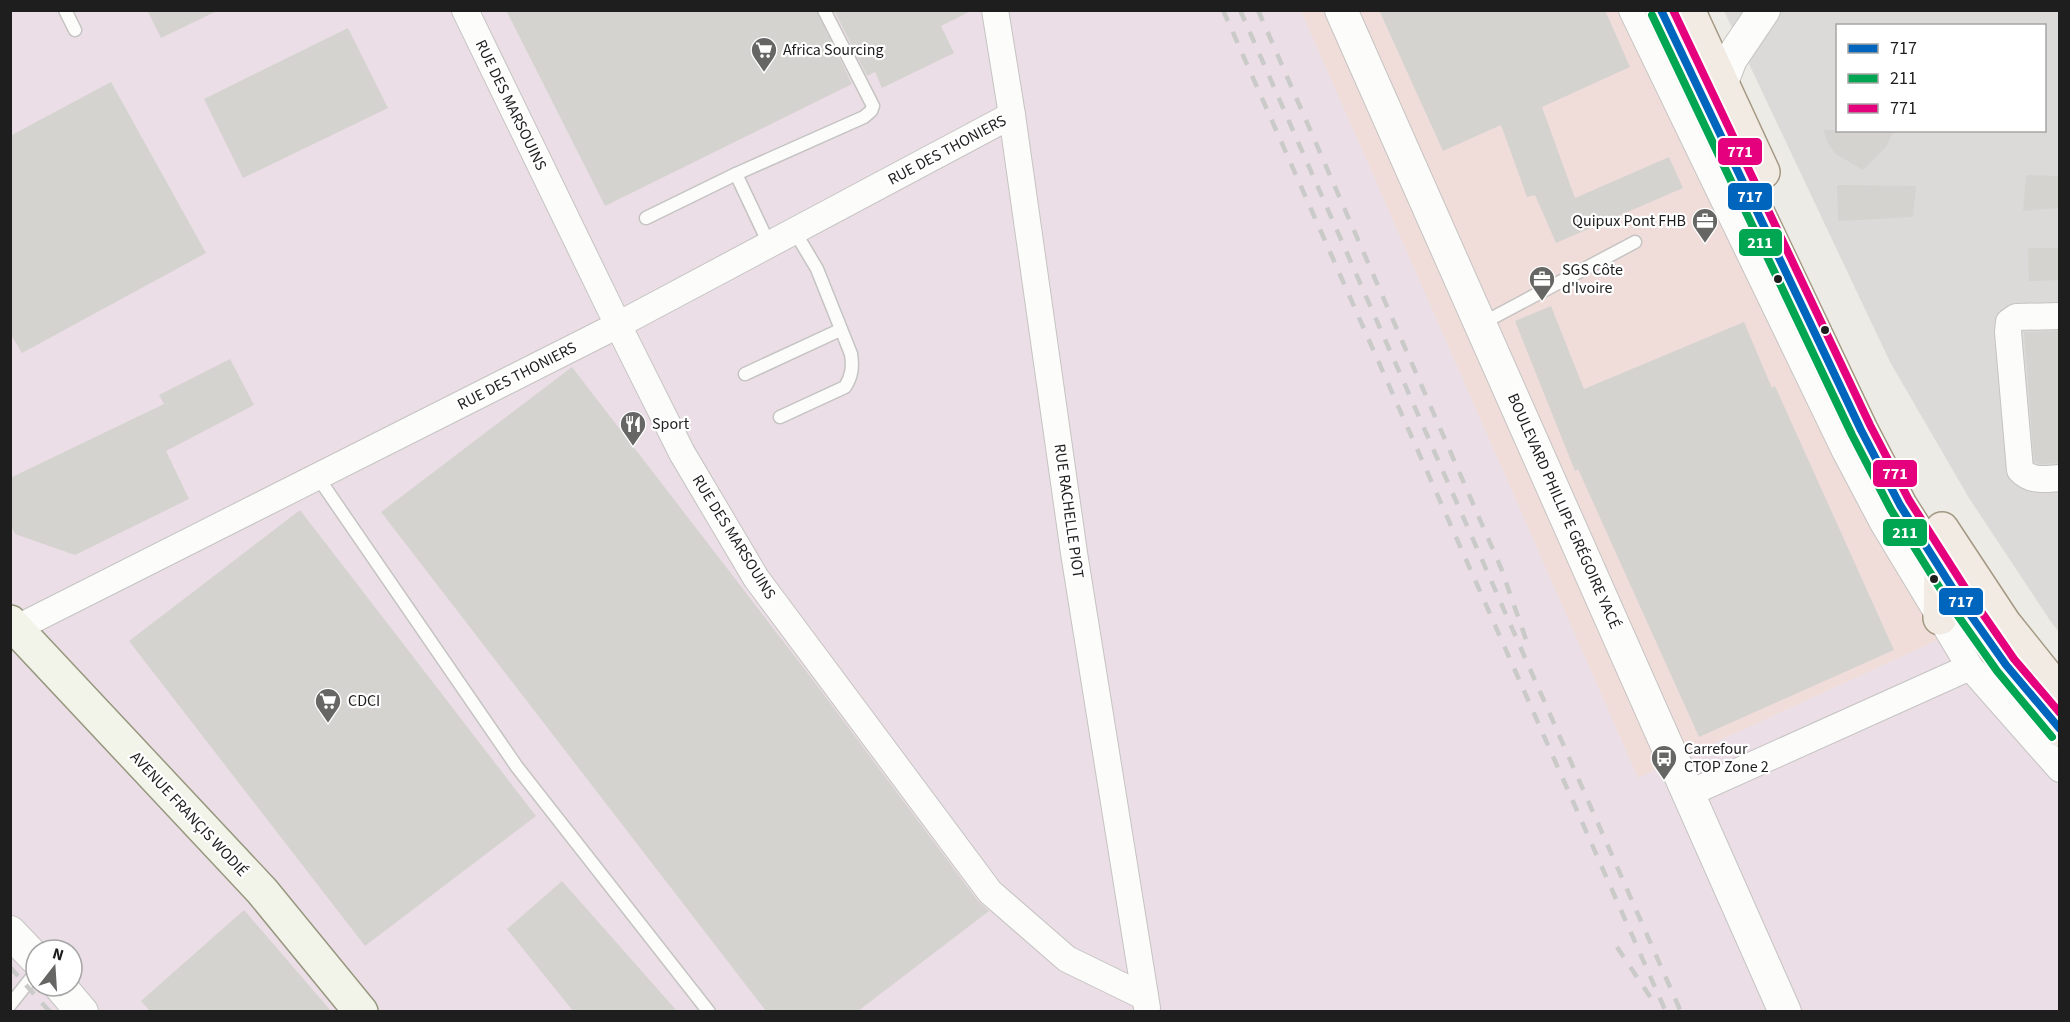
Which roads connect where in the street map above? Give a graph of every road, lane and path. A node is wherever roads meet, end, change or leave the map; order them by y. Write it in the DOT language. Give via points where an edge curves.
graph roads {
  1 [pos="65,10"];
  2 [pos="465,10"];
  3 [pos="824,10"];
  4 [pos="995,10"];
  5 [pos="1341,10"];
  6 [pos="1632,10"];
  7 [pos="1661,10"];
  8 [pos="1688,10"];
  9 [pos="1764,10"];
  10 [pos="75,30"];
  11 [pos="1722,82"];
  12 [pos="1012,115"];
  13 [pos="736,174"];
  14 [pos="646,218"];
  15 [pos="795,232"];
  16 [pos="1635,242"];
  17 [pos="770,246"];
  18 [pos="2060,316"];
  19 [pos="1481,324"];
  20 [pos="618,325"];
  21 [pos="840,330"];
  22 [pos="745,374"];
  23 [pos="780,417"];
  24 [pos="317,476"];
  25 [pos="2060,478"];
  26 [pos="1941,567"];
  27 [pos="1940,618"];
  28 [pos="14,625"];
  29 [pos="1970,667"];
  30 [pos="2060,693"];
  31 [pos="2060,730"];
  32 [pos="2060,769"];
  33 [pos="1690,793"];
  34 [pos="10,933"];
  35 [pos="24,947"];
  36 [pos="24,987"];
  37 [pos="71,998"];
  38 [pos="1146,1004"];
  39 [pos="10,1005"];
  40 [pos="82,1011"];
  41 [pos="361,1011"];
  42 [pos="709,1011"];
  43 [pos="1785,1011"];
  1 -- 10 [label="lane"];
  2 -- 20 [label="street, RUE DES MARSOUINS"];
  3 -- 13 [label="lane" via="873,105 871,111"];
  4 -- 12 [label="street, RUE RACHELLE PIOT"];
  5 -- 19 [label="street, BOULEVARD PHILLIPE GRÉGOIRE YACÉ"];
  6 -- 27 [label="street" via="1845,451"];
  7 -- 26 [label="main road" via="1861,430 1900,505"];
  8 -- 11 [label="main road"];
  9 -- 11 [label="street" via="1731,59"];
  11 -- 30 [label="main road" via="1880,423 1920,496 2004,623"];
  12 -- 15 [label="street, RUE DES THONIERS"];
  12 -- 38 [label="street, RUE RACHELLE PIOT" via="1074,554"];
  13 -- 14 [label="lane"];
  13 -- 17 [label="lane"];
  15 -- 17 [label="street, RUE DES THONIERS"];
  15 -- 21 [label="lane" via="817,269"];
  16 -- 19 [label="lane"];
  17 -- 20 [label="street, RUE DES THONIERS"];
  18 -- 25 [label="street" via="2016,317 2009,322 2008,332 2020,470 2026,477 2038,480"];
  19 -- 33 [label="street, BOULEVARD PHILLIPE GRÉGOIRE YACÉ"];
  20 -- 24 [label="street, RUE DES THONIERS"];
  20 -- 38 [label="street, RUE DES MARSOUINS" via="682,453 756,578 990,892 1067,959"];
  21 -- 22 [label="lane"];
  21 -- 23 [label="lane" via="853,366 845,387"];
  24 -- 28 [label="street, RUE DES THONIERS"];
  24 -- 42 [label="lane" via="517,767"];
  26 -- 27 [label="main road"];
  26 -- 31 [label="main road" via="2006,665"];
  27 -- 29 [label="street"];
  28 -- 41 [label="main road, AVENUE FRANÇIS WODIÉ" via="262,891"];
  29 -- 32 [label="street"];
  29 -- 33 [label="street"];
  33 -- 43 [label="street, BOULEVARD PHILLIPE GRÉGOIRE YACÉ"];
  34 -- 35 [label="street"];
  36 -- 39 [label="lane"];
  37 -- 40 [label="street"];
}
